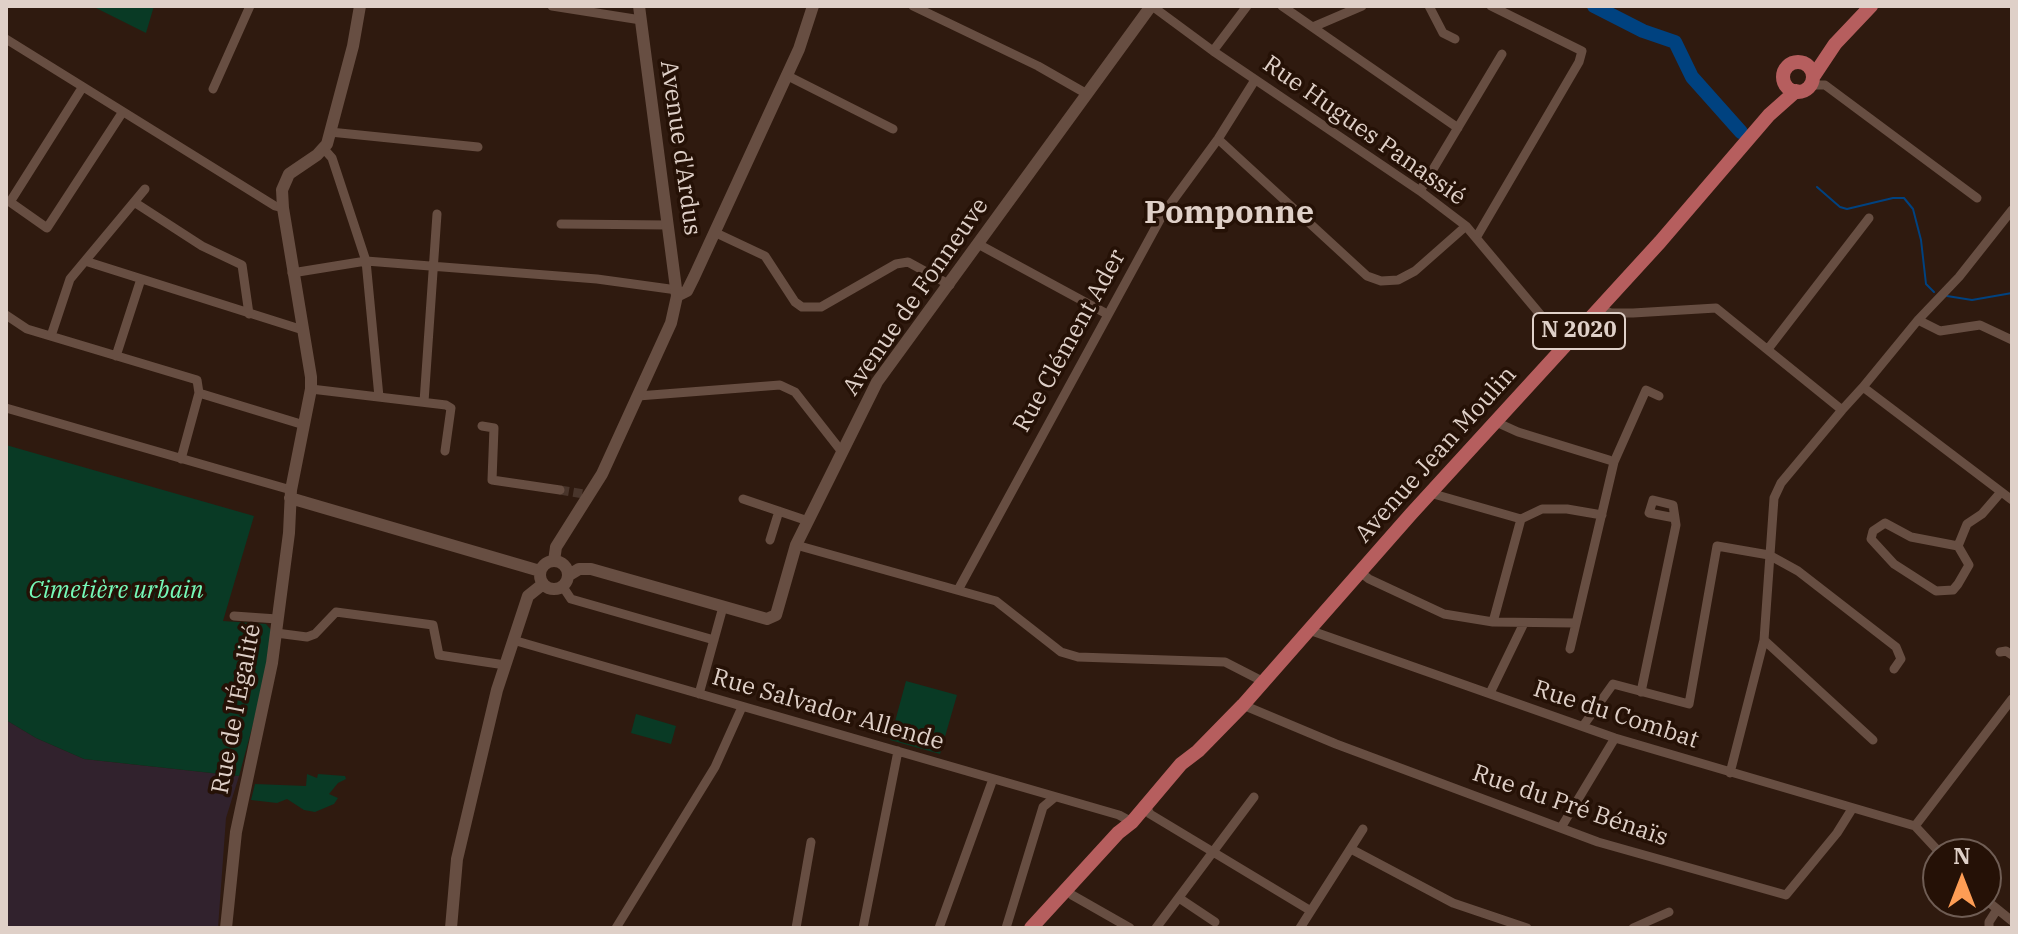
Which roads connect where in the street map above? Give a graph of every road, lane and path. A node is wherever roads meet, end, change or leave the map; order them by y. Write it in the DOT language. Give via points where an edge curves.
graph roads {
  1 [pos="250,6"];
  2 [pos="360,6"];
  3 [pos="552,6"];
  4 [pos="812,6"];
  5 [pos="913,6"];
  6 [pos="1152,6"];
  7 [pos="1247,6"];
  8 [pos="1282,6"];
  9 [pos="1362,6"];
  10 [pos="1429,6"];
  11 [pos="1491,6"];
  12 [pos="1871,6"];
  13 [pos="640,13"];
  14 [pos="1313,27"];
  15 [pos="6,39"];
  16 [pos="1455,39"];
  17 [pos="1213,51"];
  18 [pos="1502,54"];
  19 [pos="786,75"];
  20 [pos="1255,80"];
  21 [pos="1802,80"];
  22 [pos="82,88"];
  23 [pos="213,89"];
  24 [pos="1087,94"];
  25 [pos="122,113"];
  26 [pos="1458,128"];
  27 [pos="893,129"];
  28 [pos="330,132"];
  29 [pos="1218,139"];
  30 [pos="478,147"];
  31 [pos="324,149"];
  32 [pos="145,189"];
  33 [pos="1420,191"];
  34 [pos="1977,198"];
  35 [pos="134,202"];
  36 [pos="283,208"];
  37 [pos="2012,210"];
  38 [pos="437,214"];
  39 [pos="1869,218"];
  40 [pos="561,224"];
  41 [pos="668,225"];
  42 [pos="1466,226"];
  43 [pos="714,232"];
  44 [pos="1476,238"];
  45 [pos="978,244"];
  46 [pos="85,261"];
  47 [pos="366,261"];
  48 [pos="434,266"];
  49 [pos="292,273"];
  50 [pos="141,279"];
  51 [pos="950,285"];
  52 [pos="677,293"];
  53 [pos="1600,309"];
  54 [pos="249,314"];
  55 [pos="1107,314"];
  56 [pos="6,315"];
  57 [pos="1918,320"];
  58 [pos="303,330"];
  59 [pos="51,336"];
  60 [pos="2012,340"];
  61 [pos="1565,344"];
  62 [pos="1768,349"];
  63 [pos="116,356"];
  64 [pos="1863,387"];
  65 [pos="311,389"];
  66 [pos="199,393"];
  67 [pos="638,396"];
  68 [pos="1659,396"];
  69 [pos="379,397"];
  70 [pos="424,402"];
  71 [pos="6,408"];
  72 [pos="1842,410"];
  73 [pos="1496,422"];
  74 [pos="304,425"];
  75 [pos="482,426"];
  76 [pos="445,451"];
  77 [pos="842,452"];
  78 [pos="181,459"];
  79 [pos="1611,461"];
  80 [pos="560,490"];
  81 [pos="2001,492"];
  82 [pos="1430,493"];
  83 [pos="290,494"];
  84 [pos="743,499"];
  85 [pos="2012,500"];
  86 [pos="779,511"];
  87 [pos="1602,515"];
  88 [pos="1675,518"];
  89 [pos="1521,519"];
  90 [pos="808,521"];
  91 [pos="770,540"];
  92 [pos="796,545"];
  93 [pos="1958,546"];
  94 [pos="1769,555"];
  95 [pos="554,561"];
  96 [pos="1360,572"];
  97 [pos="542,578"];
  98 [pos="566,581"];
  99 [pos="958,590"];
  100 [pos="723,607"];
  101 [pos="234,616"];
  102 [pos="277,619"];
  103 [pos="1493,622"];
  104 [pos="1524,623"];
  105 [pos="1576,623"];
  106 [pos="1309,630"];
  107 [pos="276,633"];
  108 [pos="513,640"];
  109 [pos="714,640"];
  110 [pos="1764,640"];
  111 [pos="1570,649"];
  112 [pos="2000,652"];
  113 [pos="2012,655"];
  114 [pos="505,665"];
  115 [pos="1894,669"];
  116 [pos="1262,681"];
  117 [pos="1641,692"];
  118 [pos="1490,693"];
  119 [pos="699,694"];
  120 [pos="2012,699"];
  121 [pos="1243,705"];
  122 [pos="742,707"];
  123 [pos="1583,726"];
  124 [pos="1615,738"];
  125 [pos="1873,740"];
  126 [pos="898,751"];
  127 [pos="1730,773"];
  128 [pos="993,779"];
  129 [pos="1037,791"];
  130 [pos="1055,797"];
  131 [pos="1254,797"];
  132 [pos="1852,809"];
  133 [pos="1148,810"];
  134 [pos="1041,813"];
  135 [pos="1132,822"];
  136 [pos="1562,826"];
  137 [pos="1915,826"];
  138 [pos="1363,829"];
  139 [pos="1926,838"];
  140 [pos="811,842"];
  141 [pos="1351,849"];
  142 [pos="1213,852"];
  143 [pos="1072,895"];
  144 [pos="1179,898"];
  145 [pos="1311,911"];
  146 [pos="1669,912"];
  147 [pos="1215,922"];
  148 [pos="226,928"];
  149 [pos="451,928"];
  150 [pos="616,928"];
  151 [pos="796,928"];
  152 [pos="863,928"];
  153 [pos="939,928"];
  154 [pos="1006,928"];
  155 [pos="1031,928"];
  156 [pos="1042,928"];
  157 [pos="1130,928"];
  158 [pos="1156,928"];
  159 [pos="1300,928"];
  160 [pos="1527,928"];
  161 [pos="1633,928"];
  1 -- 23 [label="street"];
  2 -- 28 [label="street"];
  3 -- 13 [label="street"];
  4 -- 19 [label="street"];
  5 -- 24 [label="street"];
  6 -- 17 [label="street, Rue Hugues Panassié"];
  6 -- 24 [label="street, Avenue de Fonneuve"];
  7 -- 17 [label="street"];
  8 -- 14 [label="street"];
  9 -- 14 [label="street"];
  10 -- 16 [label="street" via="1443,33"];
  11 -- 44 [label="street" via="1582,51"];
  12 -- 21 [label="main road, Avenue Jean Moulin / N 2020"];
  13 -- 41 [label="street, Avenue d'Ardus"];
  14 -- 26 [label="street"];
  15 -- 22 [label="street"];
  17 -- 20 [label="street, Rue Hugues Panassié"];
  18 -- 26 [label="street"];
  19 -- 27 [label="street"];
  19 -- 43 [label="street"];
  20 -- 29 [label="street, Rue Clément Ader"];
  20 -- 33 [label="street, Rue Hugues Panassié"];
  21 -- 34 [label="street" via="1825,85"];
  21 -- 53 [label="main road, Avenue Jean Moulin / N 2020"];
  22 -- 25 [label="street"];
  22 -- 25 [label="street" via="10,202 47,228"];
  24 -- 45 [label="street, Avenue de Fonneuve"];
  25 -- 36 [label="street"];
  26 -- 33 [label="street"];
  28 -- 30 [label="street"];
  28 -- 31 [label="street"];
  29 -- 42 [label="street" via="1367,276 1381,281 1406,276"];
  29 -- 55 [label="street, Rue Clément Ader" via="1163,214"];
  31 -- 36 [label="street" via="289,174 282,190"];
  31 -- 47 [label="street" via="332,158"];
  32 -- 35 [label="street"];
  33 -- 42 [label="street, Rue Hugues Panassié"];
  35 -- 46 [label="street"];
  35 -- 54 [label="street" via="242,265"];
  36 -- 49 [label="street, Rue de l'Égalité"];
  37 -- 57 [label="street"];
  38 -- 48 [label="street"];
  39 -- 62 [label="street"];
  40 -- 41 [label="street"];
  41 -- 52 [label="street, Avenue d'Ardus"];
  42 -- 44 [label="street, Rue Hugues Panassié"];
  43 -- 51 [label="street" via="765,256 802,307 821,307 908,262"];
  43 -- 52 [label="street" via="687,291"];
  44 -- 61 [label="street, Rue Hugues Panassié"];
  45 -- 51 [label="street, Avenue de Fonneuve"];
  45 -- 55 [label="street"];
  46 -- 50 [label="street"];
  46 -- 59 [label="street" via="70,279"];
  47 -- 48 [label="street"];
  47 -- 49 [label="street"];
  47 -- 69 [label="street"];
  48 -- 52 [label="street" via="597,279"];
  48 -- 70 [label="street"];
  49 -- 58 [label="street, Rue de l'Égalité"];
  50 -- 54 [label="street"];
  50 -- 63 [label="street"];
  51 -- 77 [label="street, Avenue de Fonneuve" via="877,382"];
  52 -- 67 [label="street" via="671,323"];
  53 -- 61 [label="main road, Avenue Jean Moulin / N 2020"];
  53 -- 62 [label="street" via="1633,313 1716,308"];
  54 -- 58 [label="street"];
  55 -- 99 [label="street, Rue Clément Ader"];
  56 -- 59 [label="street"];
  57 -- 60 [label="street" via="1940,331 1980,325"];
  57 -- 64 [label="street"];
  58 -- 65 [label="street, Rue de l'Égalité"];
  59 -- 63 [label="street"];
  61 -- 73 [label="main road, Avenue Jean Moulin / N 2020"];
  62 -- 72 [label="street"];
  63 -- 66 [label="street" via="197,380"];
  64 -- 72 [label="street"];
  64 -- 81 [label="street"];
  65 -- 69 [label="street"];
  65 -- 74 [label="street, Rue de l'Égalité"];
  66 -- 74 [label="street"];
  66 -- 78 [label="street"];
  67 -- 77 [label="street" via="780,385 795,392"];
  67 -- 95 [label="street" via="602,474 556,547"];
  68 -- 79 [label="street" via="1646,390"];
  69 -- 70 [label="street"];
  70 -- 76 [label="street" via="451,408"];
  71 -- 78 [label="street"];
  72 -- 94 [label="street" via="1781,483 1774,498"];
  73 -- 79 [label="street"];
  73 -- 82 [label="main road, Avenue Jean Moulin / N 2020"];
  74 -- 83 [label="street, Rue de l'Égalité"];
  75 -- 80 [label="street" via="494,428 492,480"];
  77 -- 90 [label="street, Avenue de Fonneuve"];
  78 -- 83 [label="street"];
  79 -- 87 [label="street"];
  81 -- 85 [label="street"];
  81 -- 93 [label="street" via="1967,524"];
  82 -- 89 [label="street"];
  82 -- 96 [label="main road, Avenue Jean Moulin / N 2020"];
  83 -- 97 [label="street" via="522,564"];
  83 -- 102 [label="street, Rue de l'Égalité"];
  84 -- 86 [label="street"];
  86 -- 90 [label="street"];
  86 -- 91 [label="street"];
  87 -- 89 [label="street" via="1542,509"];
  87 -- 105 [label="street"];
  88 -- 117 [label="street"];
  89 -- 103 [label="street"];
  90 -- 92 [label="street, Avenue de Fonneuve"];
  92 -- 99 [label="street"];
  92 -- 100 [label="street, Avenue de Fonneuve" via="771,620"];
  93 -- 93 [label="street" via="1911,537 1885,523 1871,535 1873,544 1894,564 1936,591 1953,590 1968,569"];
  94 -- 110 [label="street"];
  94 -- 115 [label="street" via="1798,571 1896,647 1901,659"];
  94 -- 117 [label="street" via="1717,546 1689,704"];
  95 -- 97 [label="street" via="546,564"];
  95 -- 98 [label="street" via="566,567"];
  96 -- 103 [label="street" via="1444,614"];
  96 -- 106 [label="main road, Avenue Jean Moulin / N 2020"];
  97 -- 98 [label="street" via="550,589"];
  97 -- 108 [label="street" via="528,596"];
  98 -- 100 [label="street, Avenue de Fonneuve" via="579,569 591,569"];
  98 -- 109 [label="street" via="571,599"];
  99 -- 116 [label="street" via="996,601 1061,652 1225,662"];
  100 -- 109 [label="street"];
  101 -- 102 [label="street"];
  102 -- 107 [label="street, Rue de l'Égalité"];
  103 -- 104 [label="street"];
  104 -- 105 [label="street"];
  104 -- 118 [label="street"];
  105 -- 111 [label="street"];
  106 -- 116 [label="main road, Avenue Jean Moulin / N 2020"];
  106 -- 118 [label="street, Rue du Combat"];
  107 -- 114 [label="street" via="307,637 336,612 433,625 439,655"];
  107 -- 148 [label="street, Rue de l'Égalité" via="236,832"];
  108 -- 114 [label="street"];
  108 -- 119 [label="street, Rue Salvador Allende"];
  109 -- 119 [label="street"];
  110 -- 125 [label="street"];
  110 -- 127 [label="street"];
  112 -- 113 [label="street"];
  114 -- 149 [label="street" via="457,859"];
  116 -- 121 [label="main road, Avenue Jean Moulin / N 2020"];
  117 -- 123 [label="street" via="1613,684"];
  118 -- 123 [label="street, Rue du Combat"];
  119 -- 122 [label="street, Rue Salvador Allende"];
  120 -- 137 [label="street"];
  121 -- 133 [label="main road, Avenue Jean Moulin / N 2020"];
  121 -- 136 [label="street, Rue du Pré Bénaïs"];
  122 -- 126 [label="street, Rue Salvador Allende"];
  122 -- 150 [label="street" via="715,767"];
  123 -- 124 [label="street, Rue du Combat"];
  124 -- 127 [label="street, Rue du Combat"];
  124 -- 136 [label="street"];
  126 -- 128 [label="street, Rue Salvador Allende"];
  126 -- 152 [label="street"];
  127 -- 132 [label="street, Rue du Combat"];
  128 -- 129 [label="street, Rue Salvador Allende"];
  128 -- 153 [label="street"];
  129 -- 130 [label="street, Rue Salvador Allende"];
  129 -- 134 [label="street"];
  130 -- 134 [label="street"];
  130 -- 135 [label="street, Rue Salvador Allende"];
  131 -- 142 [label="street"];
  132 -- 136 [label="street, Rue du Pré Bénaïs" via="1786,895 1598,842"];
  132 -- 137 [label="street, Rue du Combat"];
  133 -- 135 [label="main road"];
  133 -- 142 [label="street"];
  133 -- 143 [label="main road"];
  134 -- 154 [label="street"];
  135 -- 155 [label="main road"];
  137 -- 139 [label="street"];
  138 -- 141 [label="street"];
  140 -- 151 [label="street"];
  141 -- 145 [label="street"];
  141 -- 160 [label="street" via="1453,903"];
  142 -- 144 [label="street"];
  142 -- 145 [label="street"];
  143 -- 156 [label="main road"];
  143 -- 157 [label="street"];
  144 -- 147 [label="street"];
  144 -- 158 [label="street"];
  145 -- 159 [label="street"];
  146 -- 161 [label="street"];
}
